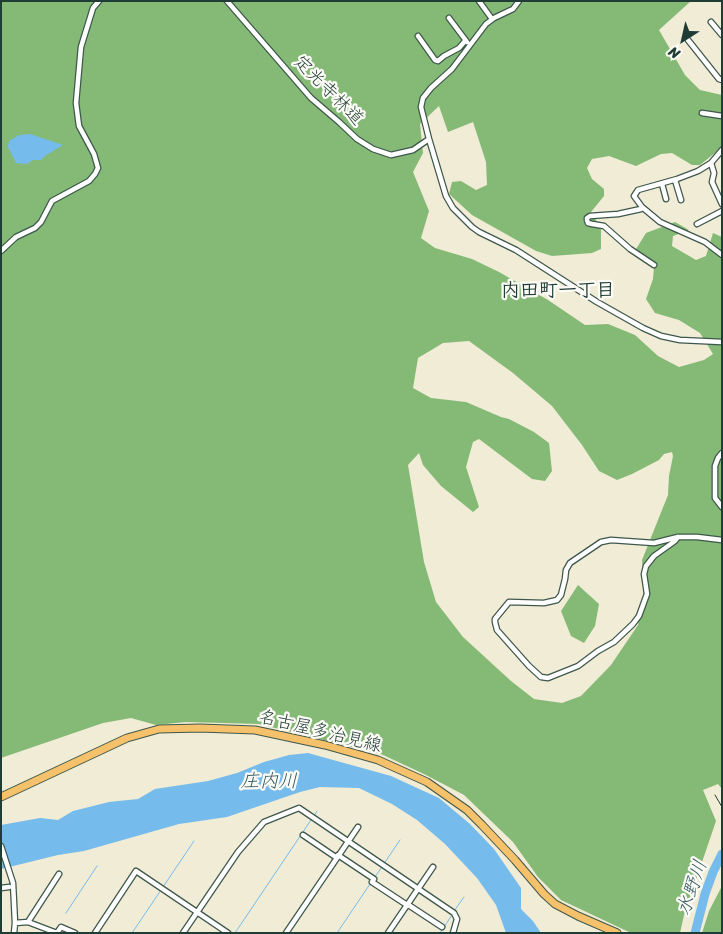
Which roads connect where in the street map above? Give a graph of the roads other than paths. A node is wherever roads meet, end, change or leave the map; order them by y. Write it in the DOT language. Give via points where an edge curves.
graph roads {
  1 [pos="99,1"];
  2 [pos="227,1"];
  3 [pos="480,1"];
  4 [pos="518,1"];
  5 [pos="449,18"];
  6 [pos="492,19"];
  7 [pos="711,22"];
  8 [pos="722,35"];
  9 [pos="418,36"];
  10 [pos="688,40"];
  11 [pos="465,41"];
  12 [pos="470,44"];
  13 [pos="722,80"];
  14 [pos="702,113"];
  15 [pos="722,116"];
  16 [pos="429,138"];
  17 [pos="722,150"];
  18 [pos="711,163"];
  19 [pos="675,180"];
  20 [pos="662,184"];
  21 [pos="666,199"];
  22 [pos="681,200"];
  23 [pos="722,204"];
  24 [pos="642,208"];
  25 [pos="722,211"];
  26 [pos="696,224"];
  27 [pos="1,251"];
  28 [pos="722,255"];
  29 [pos="654,265"];
  30 [pos="722,342"];
  31 [pos="722,453"];
  32 [pos="722,507"];
  33 [pos="678,537"];
  34 [pos="722,540"];
  35 [pos="1,797"];
  36 [pos="358,827"];
  37 [pos="303,835"];
  38 [pos="348,841"];
  39 [pos="1,846"];
  40 [pos="338,857"];
  41 [pos="433,867"];
  42 [pos="59,874"];
  43 [pos="8,886"];
  44 [pos="1,888"];
  45 [pos="418,889"];
  46 [pos="407,905"];
  47 [pos="197,912"];
  48 [pos="28,922"];
  49 [pos="15,923"];
  50 [pos="442,928"];
  51 [pos="14,933"];
  52 [pos="57,933"];
  53 [pos="74,933"];
  54 [pos="95,933"];
  55 [pos="183,933"];
  56 [pos="228,933"];
  57 [pos="286,933"];
  58 [pos="388,933"];
  59 [pos="452,933"];
  60 [pos="617,933"];
  1 -- 27 [label="street" via="81,47 76,103 79,126 98,168 96,174 52,200 41,222 16,237"];
  2 -- 16 [label="street, 定光寺林道" via="311,98 357,139 391,155 413,150"];
  3 -- 6 [label="street"];
  4 -- 6 [label="street" via="509,12"];
  5 -- 11 [label="street"];
  6 -- 12 [label="street"];
  7 -- 8 [label="street"];
  9 -- 11 [label="street" via="438,61"];
  10 -- 13 [label="street"];
  11 -- 12 [label="street"];
  12 -- 16 [label="street" via="452,69 423,98 421,107"];
  14 -- 15 [label="street"];
  16 -- 30 [label="street" via="446,196 472,227 516,250 643,328 680,340"];
  17 -- 18 [label="street"];
  18 -- 19 [label="street"];
  18 -- 23 [label="street" via="712,182"];
  19 -- 20 [label="street"];
  19 -- 22 [label="street"];
  20 -- 21 [label="street"];
  20 -- 24 [label="street" via="638,190 635,199"];
  24 -- 28 [label="street" via="660,222 704,242"];
  24 -- 29 [label="street" via="590,216 587,220 604,226"];
  25 -- 26 [label="street"];
  31 -- 32 [label="street" via="716,466 716,498"];
  33 -- 33 [label="street" via="646,566 647,594 633,624 614,642 578,666 548,678 541,677 497,630 495,619 509,602 557,600 570,562 601,542 654,542"];
  33 -- 34 [label="street"];
  35 -- 60 [label="main road, 名古屋多治見線" via="127,738 159,729 255,730 307,741 378,760 427,782 467,810 555,904"];
  36 -- 38 [label="street"];
  37 -- 40 [label="street"];
  38 -- 40 [label="street"];
  38 -- 45 [label="street"];
  38 -- 47 [label="street" via="299,808 264,822 238,852"];
  39 -- 49 [label="street" via="13,883"];
  40 -- 46 [label="street"];
  40 -- 57 [label="street"];
  41 -- 45 [label="street"];
  42 -- 48 [label="street"];
  43 -- 44 [label="street"];
  45 -- 46 [label="street"];
  45 -- 59 [label="street" via="454,913 457,919"];
  46 -- 50 [label="street"];
  46 -- 58 [label="street"];
  47 -- 54 [label="street" via="136,871"];
  47 -- 55 [label="street"];
  47 -- 56 [label="street"];
  48 -- 49 [label="street"];
  48 -- 52 [label="street"];
  49 -- 51 [label="street"];
  52 -- 53 [label="street" via="61,928"];
}
